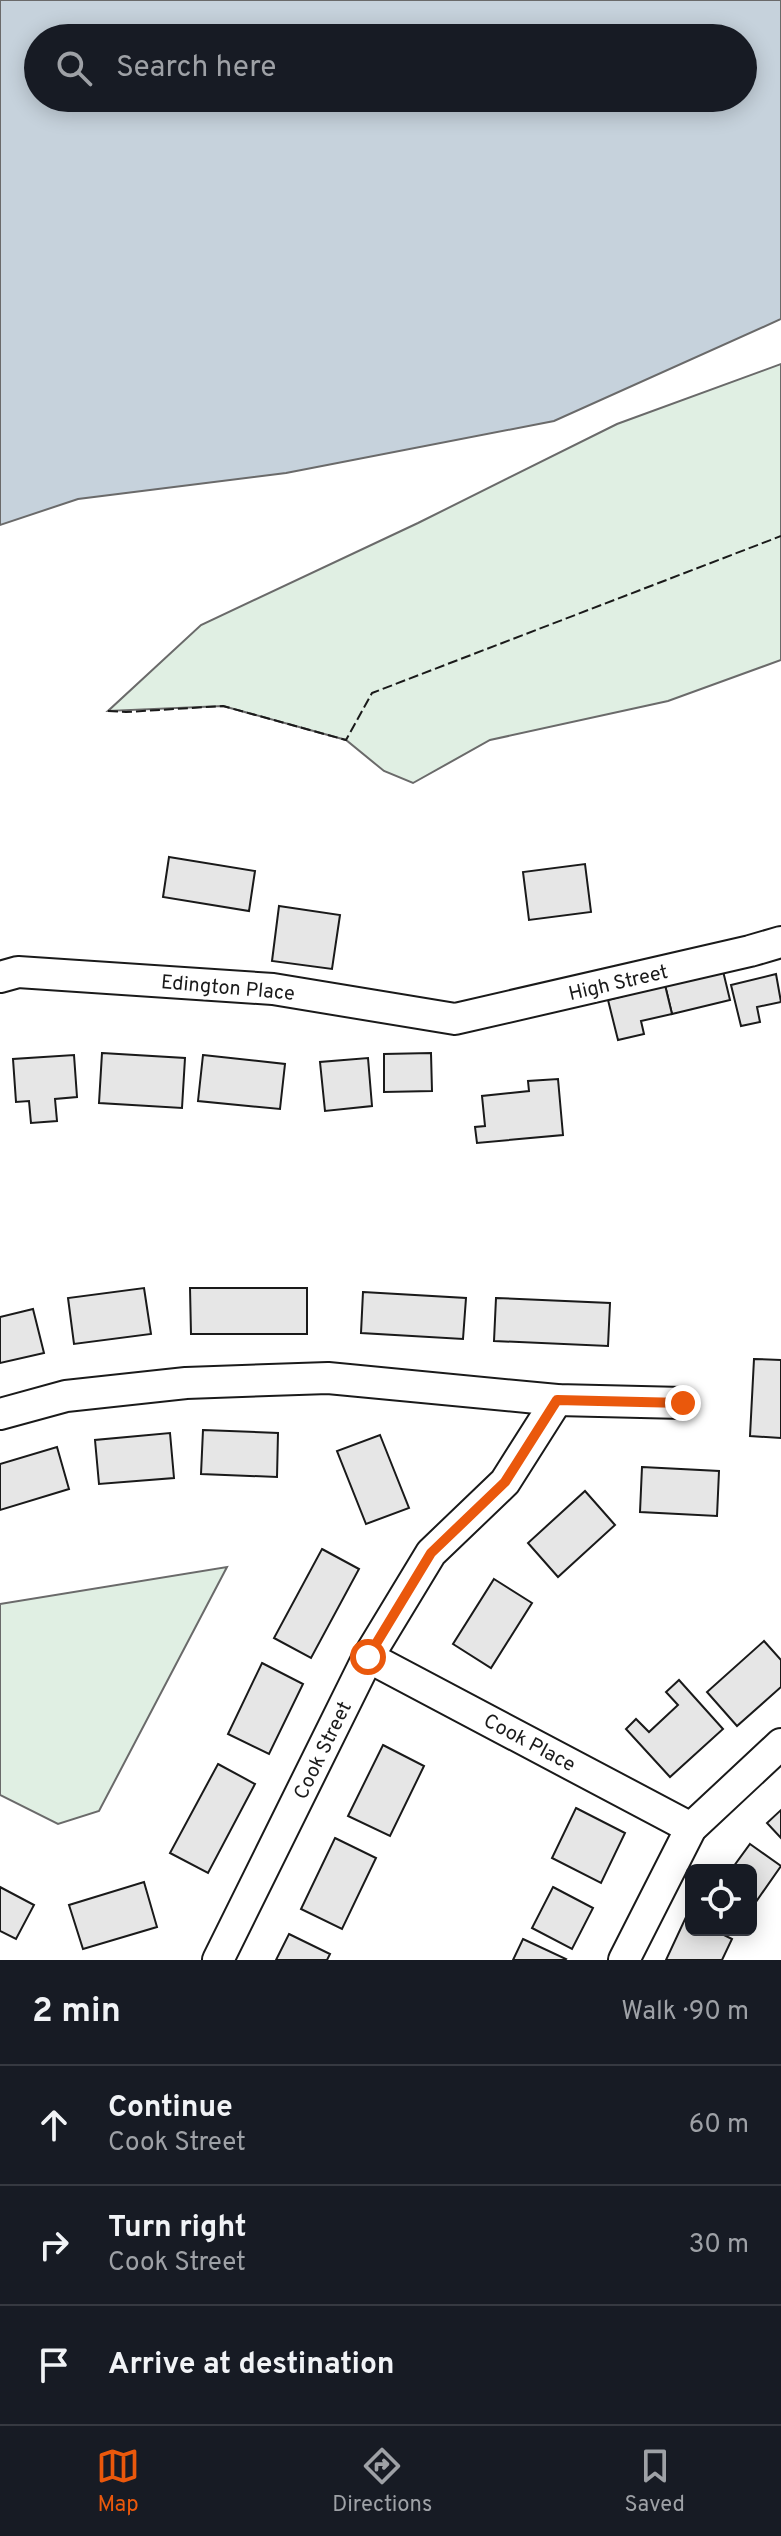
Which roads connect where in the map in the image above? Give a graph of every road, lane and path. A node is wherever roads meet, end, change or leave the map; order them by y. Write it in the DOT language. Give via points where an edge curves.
graph roads {
  1 [pos="781,942"];
  2 [pos="0,977"];
  3 [pos="455,1019"];
  4 [pos="557,1400"];
  5 [pos="683,1403"];
  6 [pos="0,1414"];
  7 [pos="368,1657"];
  8 [pos="781,1744"];
  9 [pos="691,1828"];
  10 [pos="218,1960"];
  11 [pos="624,1960"];
  1 -- 3 [label="street, High Street"];
  2 -- 3 [label="street, Edington Place" via="18,972 273,989"];
  4 -- 5 [label="street"];
  4 -- 6 [label="street" via="328,1378 186,1383 66,1396"];
  4 -- 7 [label="street, Cook Street" via="505,1482 431,1553"];
  7 -- 9 [label="street, Cook Place"];
  7 -- 10 [label="street, Cook Street"];
  8 -- 9 [label="street"];
  9 -- 11 [label="street"];
}
